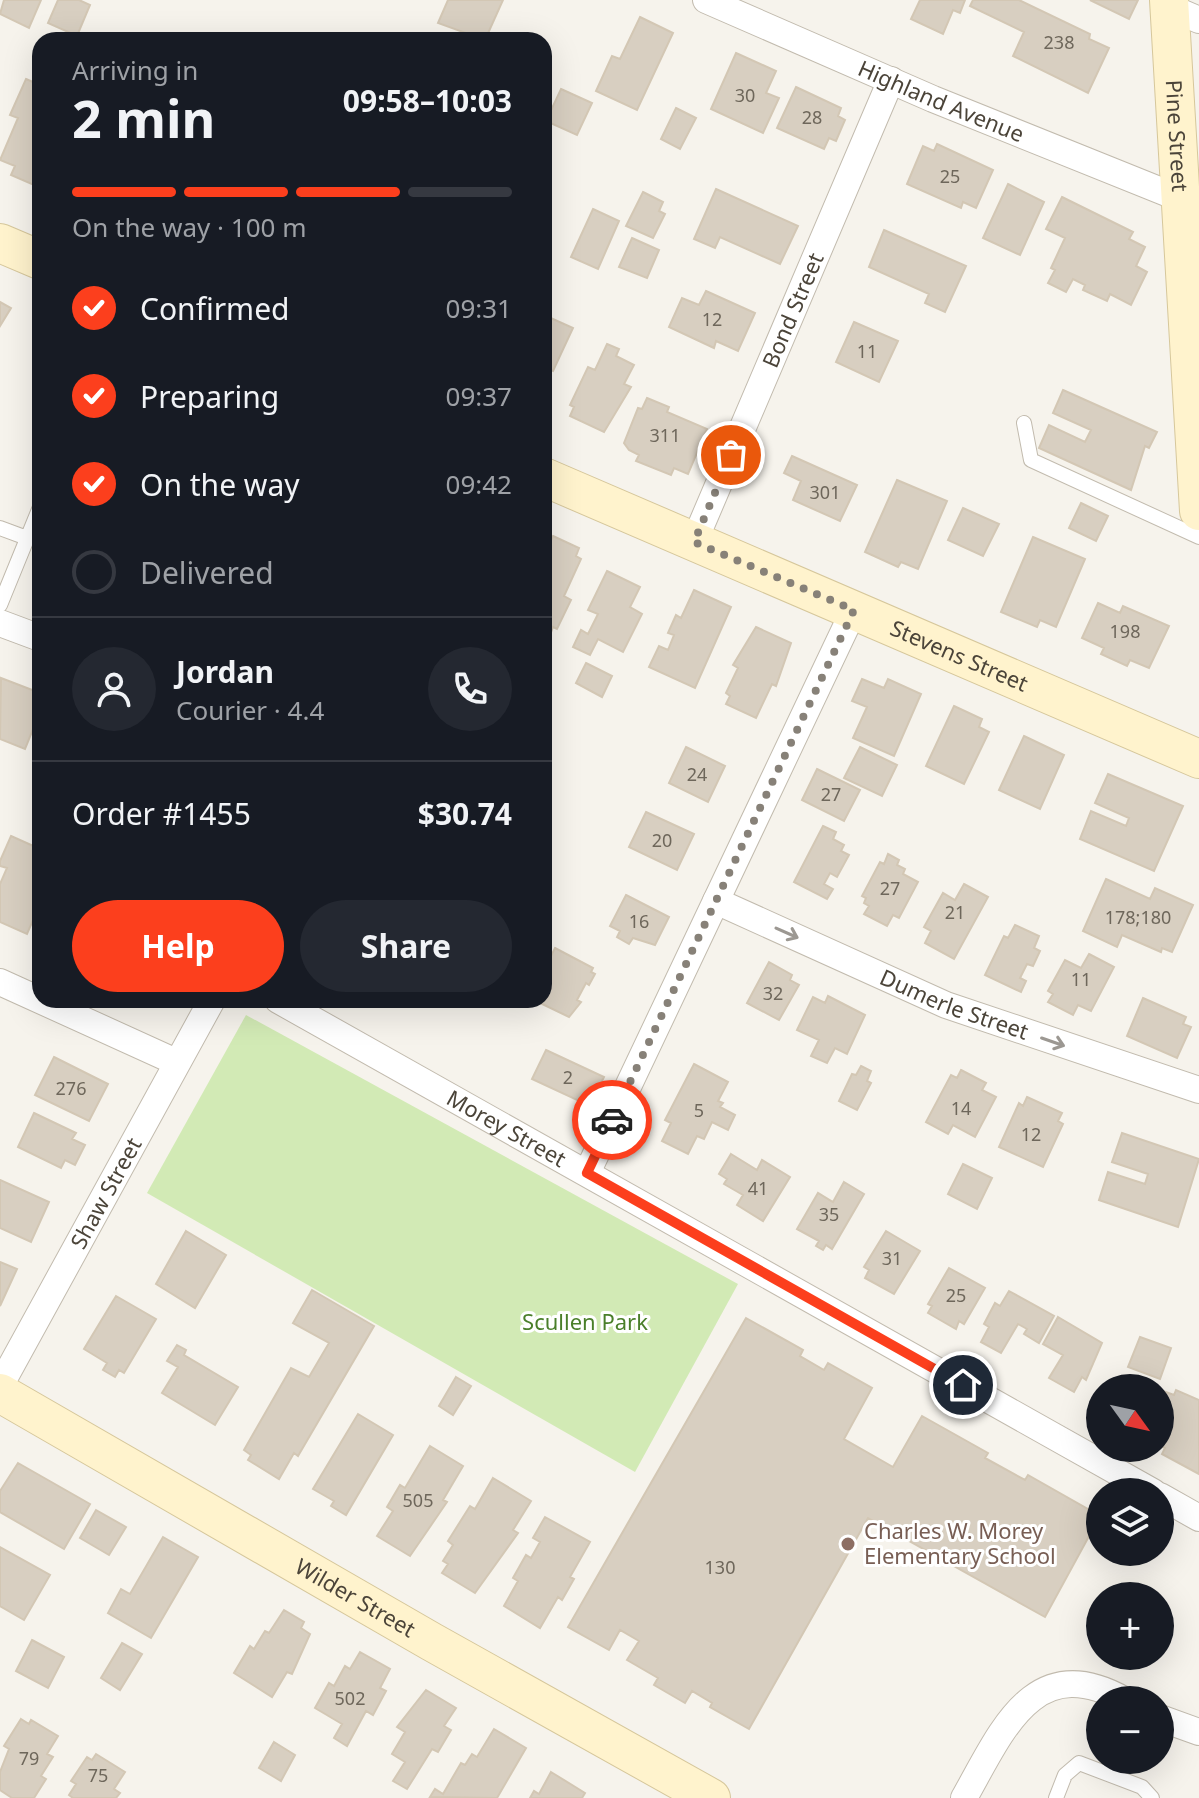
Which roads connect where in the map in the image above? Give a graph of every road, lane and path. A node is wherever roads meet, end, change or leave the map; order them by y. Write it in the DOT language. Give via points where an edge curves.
graph roads {
  1 [pos="706,0"];
  2 [pos="1179,9"];
  3 [pos="891,80"];
  4 [pos="1179,198"];
  5 [pos="0,243"];
  6 [pos="32,257"];
  7 [pos="1196,393"];
  8 [pos="1024,423"];
  9 [pos="552,480"];
  10 [pos="1199,511"];
  11 [pos="32,526"];
  12 [pos="0,528"];
  13 [pos="1199,537"];
  14 [pos="27,538"];
  15 [pos="694,542"];
  16 [pos="0,605"];
  17 [pos="854,610"];
  18 [pos="0,623"];
  19 [pos="32,635"];
  20 [pos="1199,759"];
  21 [pos="716,901"];
  22 [pos="0,982"];
  23 [pos="32,997"];
  24 [pos="57,1008"];
  25 [pos="207,1008"];
  26 [pos="292,1008"];
  27 [pos="176,1062"];
  28 [pos="1199,1090"];
  29 [pos="587,1173"];
  30 [pos="0,1386"];
  31 [pos="0,1393"];
  32 [pos="1128,1478"];
  33 [pos="1174,1504"];
  34 [pos="1199,1518"];
  35 [pos="1100,1686"];
  36 [pos="1174,1723"];
  37 [pos="1199,1732"];
  38 [pos="711,1798"];
  39 [pos="964,1798"];
  40 [pos="1056,1798"];
  41 [pos="1152,1798"];
  1 -- 3 [label="street, Highland Avenue"];
  2 -- 4 [label="street, Pine Street"];
  3 -- 4 [label="street, Highland Avenue"];
  3 -- 15 [label="street, Bond Street"];
  4 -- 7 [label="street, Pine Street"];
  5 -- 6 [label="street"];
  7 -- 10 [label="street, Pine Street"];
  8 -- 13 [label="lane" via="1031,460"];
  9 -- 15 [label="street, Stevens Street"];
  11 -- 14 [label="lane"];
  12 -- 14 [label="lane"];
  14 -- 16 [label="lane"];
  15 -- 17 [label="street, Stevens Street"];
  17 -- 20 [label="street, Stevens Street"];
  17 -- 21 [label="street"];
  18 -- 19 [label="street"];
  21 -- 28 [label="street, Dumerle Street, one-way" via="946,1005"];
  21 -- 29 [label="street"];
  22 -- 23 [label="street"];
  24 -- 27 [label="street"];
  25 -- 27 [label="street, Shaw Street"];
  26 -- 29 [label="street, Morey Street"];
  27 -- 30 [label="street, Shaw Street"];
  29 -- 32 [label="street, Morey Street"];
  31 -- 38 [label="street, Wilder Street"];
  33 -- 34 [label="street"];
  35 -- 39 [label="street" via="1071,1682 1045,1688 1013,1714"];
  36 -- 37 [label="street"];
  40 -- 41 [label="lane" via="1065,1775 1079,1763 1142,1787"];
}
